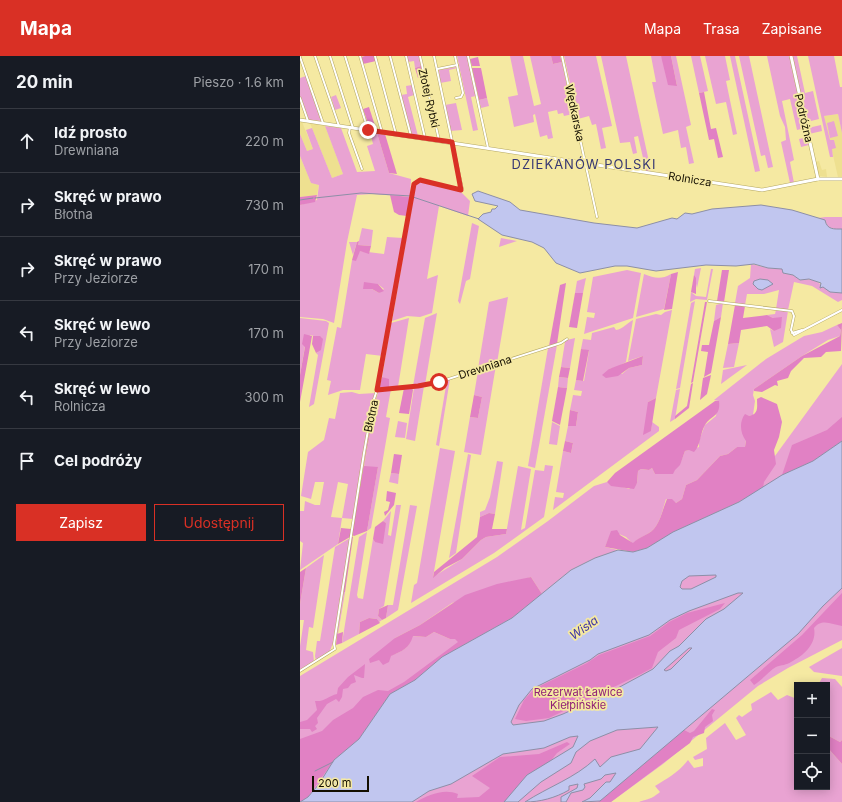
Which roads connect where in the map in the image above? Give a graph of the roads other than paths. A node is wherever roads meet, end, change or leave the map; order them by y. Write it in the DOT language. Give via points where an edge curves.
graph roads {
  1 [pos="315,56"];
  2 [pos="330,56"];
  3 [pos="345,56"];
  4 [pos="360,56"];
  5 [pos="375,56"];
  6 [pos="390,56"];
  7 [pos="406,56"];
  8 [pos="420,56"];
  9 [pos="434,56"];
  10 [pos="455,56"];
  11 [pos="468,56"];
  12 [pos="562,56"];
  13 [pos="791,56"];
  14 [pos="300,57"];
  15 [pos="457,65"];
  16 [pos="437,69"];
  17 [pos="300,98"];
  18 [pos="456,98"];
  19 [pos="300,120"];
  20 [pos="308,121"];
  21 [pos="323,123"];
  22 [pos="339,126"];
  23 [pos="352,128"];
  24 [pos="368,130"];
  25 [pos="382,132"];
  26 [pos="396,134"];
  27 [pos="411,136"];
  28 [pos="425,138"];
  29 [pos="439,140"];
  30 [pos="452,142"];
  31 [pos="488,148"];
  32 [pos="586,163"];
  33 [pos="362,169"];
  34 [pos="842,179"];
  35 [pos="818,180"];
  36 [pos="597,217"];
  37 [pos="709,301"];
  38 [pos="842,310"];
  39 [pos="566,339"];
  40 [pos="377,390"];
  41 [pos="300,671"];
  1 -- 22 [label="street"];
  2 -- 23 [label="street"];
  3 -- 24 [label="street"];
  4 -- 25 [label="street"];
  5 -- 26 [label="street"];
  6 -- 27 [label="street"];
  7 -- 28 [label="street"];
  8 -- 29 [label="street, Złotej Rybki"];
  9 -- 16 [label="street"];
  10 -- 15 [label="street"];
  11 -- 31 [label="street"];
  12 -- 32 [label="street, Wędkarska"];
  13 -- 35 [label="street, Podróżna"];
  14 -- 21 [label="street"];
  15 -- 16 [label="street"];
  15 -- 18 [label="street" via="463,93"];
  16 -- 30 [label="street"];
  17 -- 20 [label="street"];
  19 -- 20 [label="street, Rolnicza"];
  20 -- 21 [label="street, Rolnicza"];
  21 -- 22 [label="street, Rolnicza"];
  22 -- 23 [label="street, Rolnicza"];
  23 -- 24 [label="street, Rolnicza"];
  23 -- 33 [label="street" via="349,133"];
  24 -- 25 [label="street, Rolnicza"];
  25 -- 26 [label="street, Rolnicza"];
  26 -- 27 [label="street, Rolnicza"];
  27 -- 28 [label="street, Rolnicza"];
  28 -- 29 [label="street, Rolnicza"];
  29 -- 30 [label="street, Rolnicza"];
  30 -- 31 [label="street, Rolnicza"];
  30 -- 40 [label="street, Błotna" via="461,190 420,180 414,184"];
  31 -- 32 [label="street, Rolnicza"];
  32 -- 35 [label="street, Rolnicza" via="764,191"];
  32 -- 36 [label="street, Wędkarska"];
  34 -- 35 [label="street, Rolnicza"];
  37 -- 38 [label="street" via="792,311 793,334"];
  39 -- 40 [label="street, Drewniana" via="561,343 439,382"];
  40 -- 41 [label="street, Błotna" via="351,536 335,649"];
}
